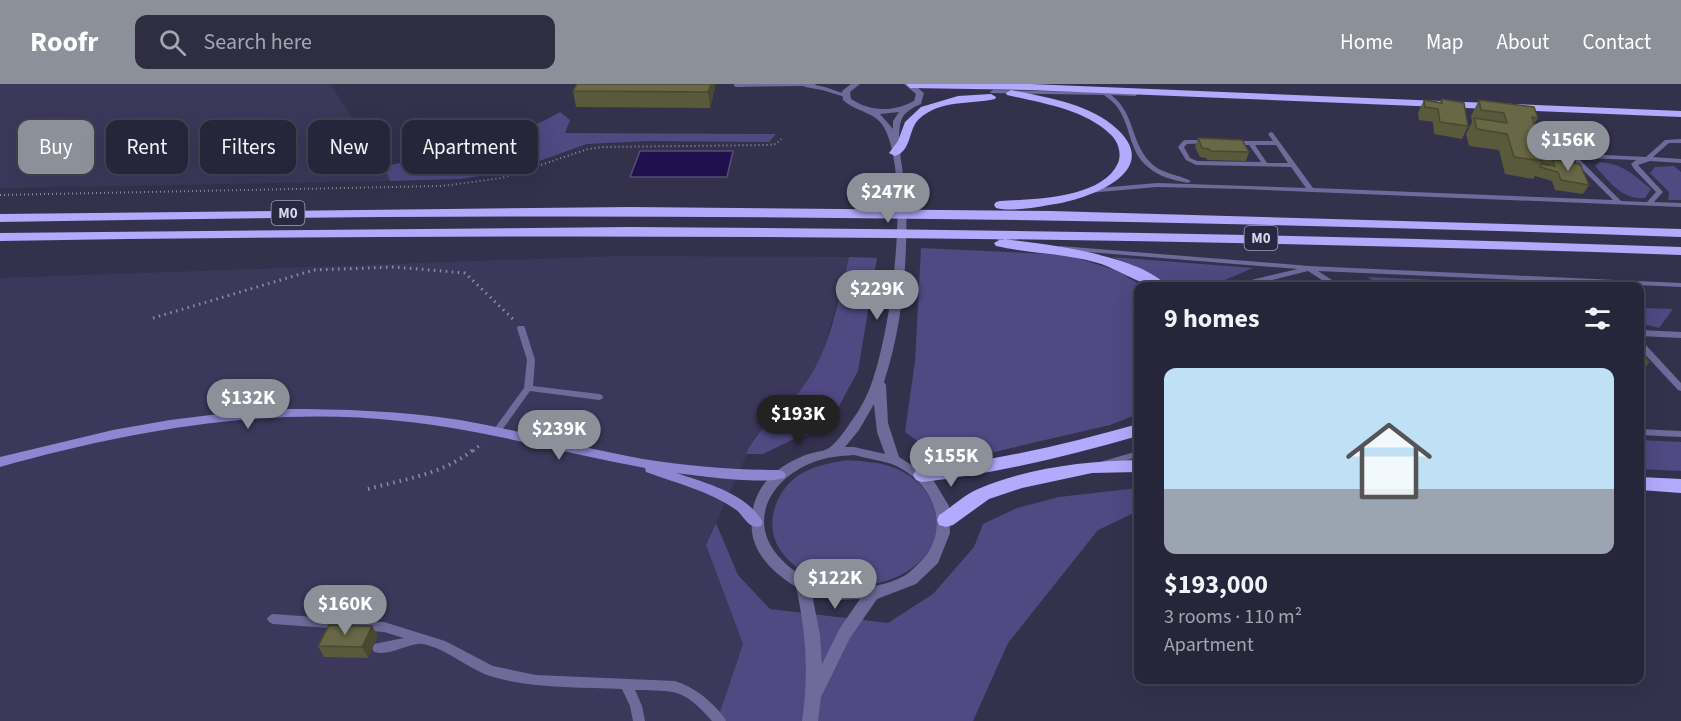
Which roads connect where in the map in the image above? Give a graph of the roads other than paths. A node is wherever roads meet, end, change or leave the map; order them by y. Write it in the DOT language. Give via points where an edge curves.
graph roads {
  1 [pos="813,84"];
  2 [pos="854,84"];
  3 [pos="909,84"];
  4 [pos="968,84"];
  5 [pos="736,85"];
  6 [pos="801,85"];
  7 [pos="995,89"];
  8 [pos="1083,89"];
  9 [pos="1106,94"];
  10 [pos="1139,94"];
  11 [pos="1201,94"];
  12 [pos="845,95"];
  13 [pos="920,98"];
  14 [pos="1037,99"];
  15 [pos="1120,103"];
  16 [pos="904,109"];
  17 [pos="872,110"];
  18 [pos="1681,114"];
  19 [pos="1271,134"];
  20 [pos="1681,141"];
  21 [pos="1216,142"];
  22 [pos="1228,142"];
  23 [pos="1251,143"];
  24 [pos="1277,143"];
  25 [pos="896,153"];
  26 [pos="1648,159"];
  27 [pos="1680,162"];
  28 [pos="1265,164"];
  29 [pos="1293,165"];
  30 [pos="1208,186"];
  31 [pos="1310,189"];
  32 [pos="1088,191"];
  33 [pos="1619,202"];
  34 [pos="1649,203"];
  35 [pos="1681,205"];
  36 [pos="884,212"];
  37 [pos="0,218"];
  38 [pos="842,231"];
  39 [pos="1681,233"];
  40 [pos="0,237"];
  41 [pos="1057,248"];
  42 [pos="1681,251"];
  43 [pos="1309,268"];
  44 [pos="1151,282"];
  45 [pos="1255,282"];
  46 [pos="1329,282"];
  47 [pos="1549,282"];
  48 [pos="1644,285"];
  49 [pos="1681,285"];
  50 [pos="520,328"];
  51 [pos="1644,333"];
  52 [pos="1681,335"];
  53 [pos="1644,348"];
  54 [pos="880,378"];
  55 [pos="528,388"];
  56 [pos="1681,388"];
  57 [pos="599,397"];
  58 [pos="497,431"];
  59 [pos="1134,431"];
  60 [pos="1644,432"];
  61 [pos="1681,434"];
  62 [pos="833,452"];
  63 [pos="1134,455"];
  64 [pos="893,459"];
  65 [pos="627,461"];
  66 [pos="0,462"];
  67 [pos="1134,466"];
  68 [pos="1092,467"];
  69 [pos="779,475"];
  70 [pos="922,475"];
  71 [pos="1644,484"];
  72 [pos="1681,486"];
  73 [pos="946,520"];
  74 [pos="756,522"];
  75 [pos="803,585"];
  76 [pos="873,593"];
  77 [pos="273,619"];
  78 [pos="419,639"];
  79 [pos="378,648"];
  80 [pos="626,684"];
  81 [pos="814,695"];
  82 [pos="639,721"];
  83 [pos="720,721"];
  84 [pos="810,721"];
  1 -- 6 [label="lane"];
  2 -- 12 [label="street"];
  3 -- 7 [label="highway"];
  3 -- 13 [label="street" via="916,88"];
  4 -- 7 [label="highway"];
  5 -- 6 [label="lane"];
  6 -- 12 [label="lane"];
  7 -- 8 [label="highway"];
  7 -- 9 [label="lane"];
  7 -- 13 [label="highway"];
  7 -- 14 [label="highway"];
  8 -- 9 [label="lane"];
  8 -- 11 [label="highway"];
  9 -- 10 [label="lane"];
  9 -- 15 [label="lane"];
  10 -- 11 [label="lane"];
  10 -- 15 [label="lane" via="1126,96"];
  11 -- 18 [label="highway"];
  12 -- 17 [label="street" via="853,104"];
  13 -- 16 [label="street"];
  14 -- 25 [label="highway" via="982,97 939,103 907,126"];
  14 -- 32 [label="highway" via="1071,108 1100,122 1115,133 1126,150 1121,170"];
  15 -- 30 [label="lane" via="1145,162 1178,179"];
  16 -- 17 [label="street"];
  16 -- 25 [label="street" via="897,121"];
  17 -- 25 [label="street" via="890,132"];
  19 -- 24 [label="lane"];
  20 -- 26 [label="lane" via="1667,141"];
  21 -- 28 [label="lane" via="1185,142 1181,147 1188,159 1196,163"];
  22 -- 23 [label="lane"];
  23 -- 24 [label="lane"];
  23 -- 28 [label="lane"];
  24 -- 29 [label="lane"];
  25 -- 54 [label="street" via="902,220 899,268"];
  26 -- 27 [label="lane"];
  26 -- 33 [label="lane" via="1577,158"];
  26 -- 34 [label="lane" via="1634,164 1660,192"];
  28 -- 29 [label="lane"];
  29 -- 31 [label="lane"];
  30 -- 31 [label="lane"];
  30 -- 32 [label="lane" via="1135,186"];
  31 -- 33 [label="lane"];
  32 -- 36 [label="highway" via="1025,203 939,205"];
  33 -- 34 [label="lane"];
  34 -- 35 [label="lane"];
  36 -- 37 [label="highway, M0" via="553,210"];
  36 -- 39 [label="highway, M0"];
  38 -- 40 [label="highway, M0" via="396,231"];
  38 -- 41 [label="highway"];
  38 -- 42 [label="highway, M0" via="1151,235"];
  41 -- 43 [label="lane"];
  41 -- 44 [label="highway" via="1115,265"];
  43 -- 45 [label="lane"];
  43 -- 46 [label="lane"];
  43 -- 47 [label="lane"];
  48 -- 49 [label="lane"];
  50 -- 55 [label="lane" via="531,360"];
  51 -- 52 [label="lane"];
  53 -- 56 [label="lane"];
  54 -- 62 [label="street" via="862,419"];
  54 -- 64 [label="street" via="883,436"];
  55 -- 57 [label="lane"];
  55 -- 58 [label="lane"];
  58 -- 65 [label="main road"];
  58 -- 66 [label="main road" via="371,413 270,412 149,427"];
  59 -- 70 [label="highway" via="1041,456"];
  60 -- 61 [label="lane"];
  62 -- 64 [label="street" via="874,453"];
  62 -- 69 [label="street" via="804,460"];
  63 -- 68 [label="lane"];
  64 -- 70 [label="street"];
  65 -- 69 [label="main road" via="730,474"];
  65 -- 74 [label="main road" via="713,491 741,506"];
  67 -- 68 [label="highway"];
  68 -- 73 [label="highway" via="983,494"];
  69 -- 74 [label="street" via="763,496"];
  70 -- 73 [label="street" via="942,503"];
  71 -- 72 [label="highway"];
  73 -- 76 [label="street" via="944,539 935,557 919,574 898,586"];
  74 -- 75 [label="street" via="768,557"];
  75 -- 76 [label="street" via="836,594"];
  75 -- 81 [label="street" via="814,646"];
  76 -- 81 [label="street" via="845,633"];
  77 -- 78 [label="lane" via="384,627"];
  78 -- 79 [label="lane"];
  78 -- 80 [label="lane" via="441,645 491,672 536,680"];
  80 -- 82 [label="lane"];
  80 -- 83 [label="lane" via="687,689"];
  81 -- 84 [label="street"];
}
